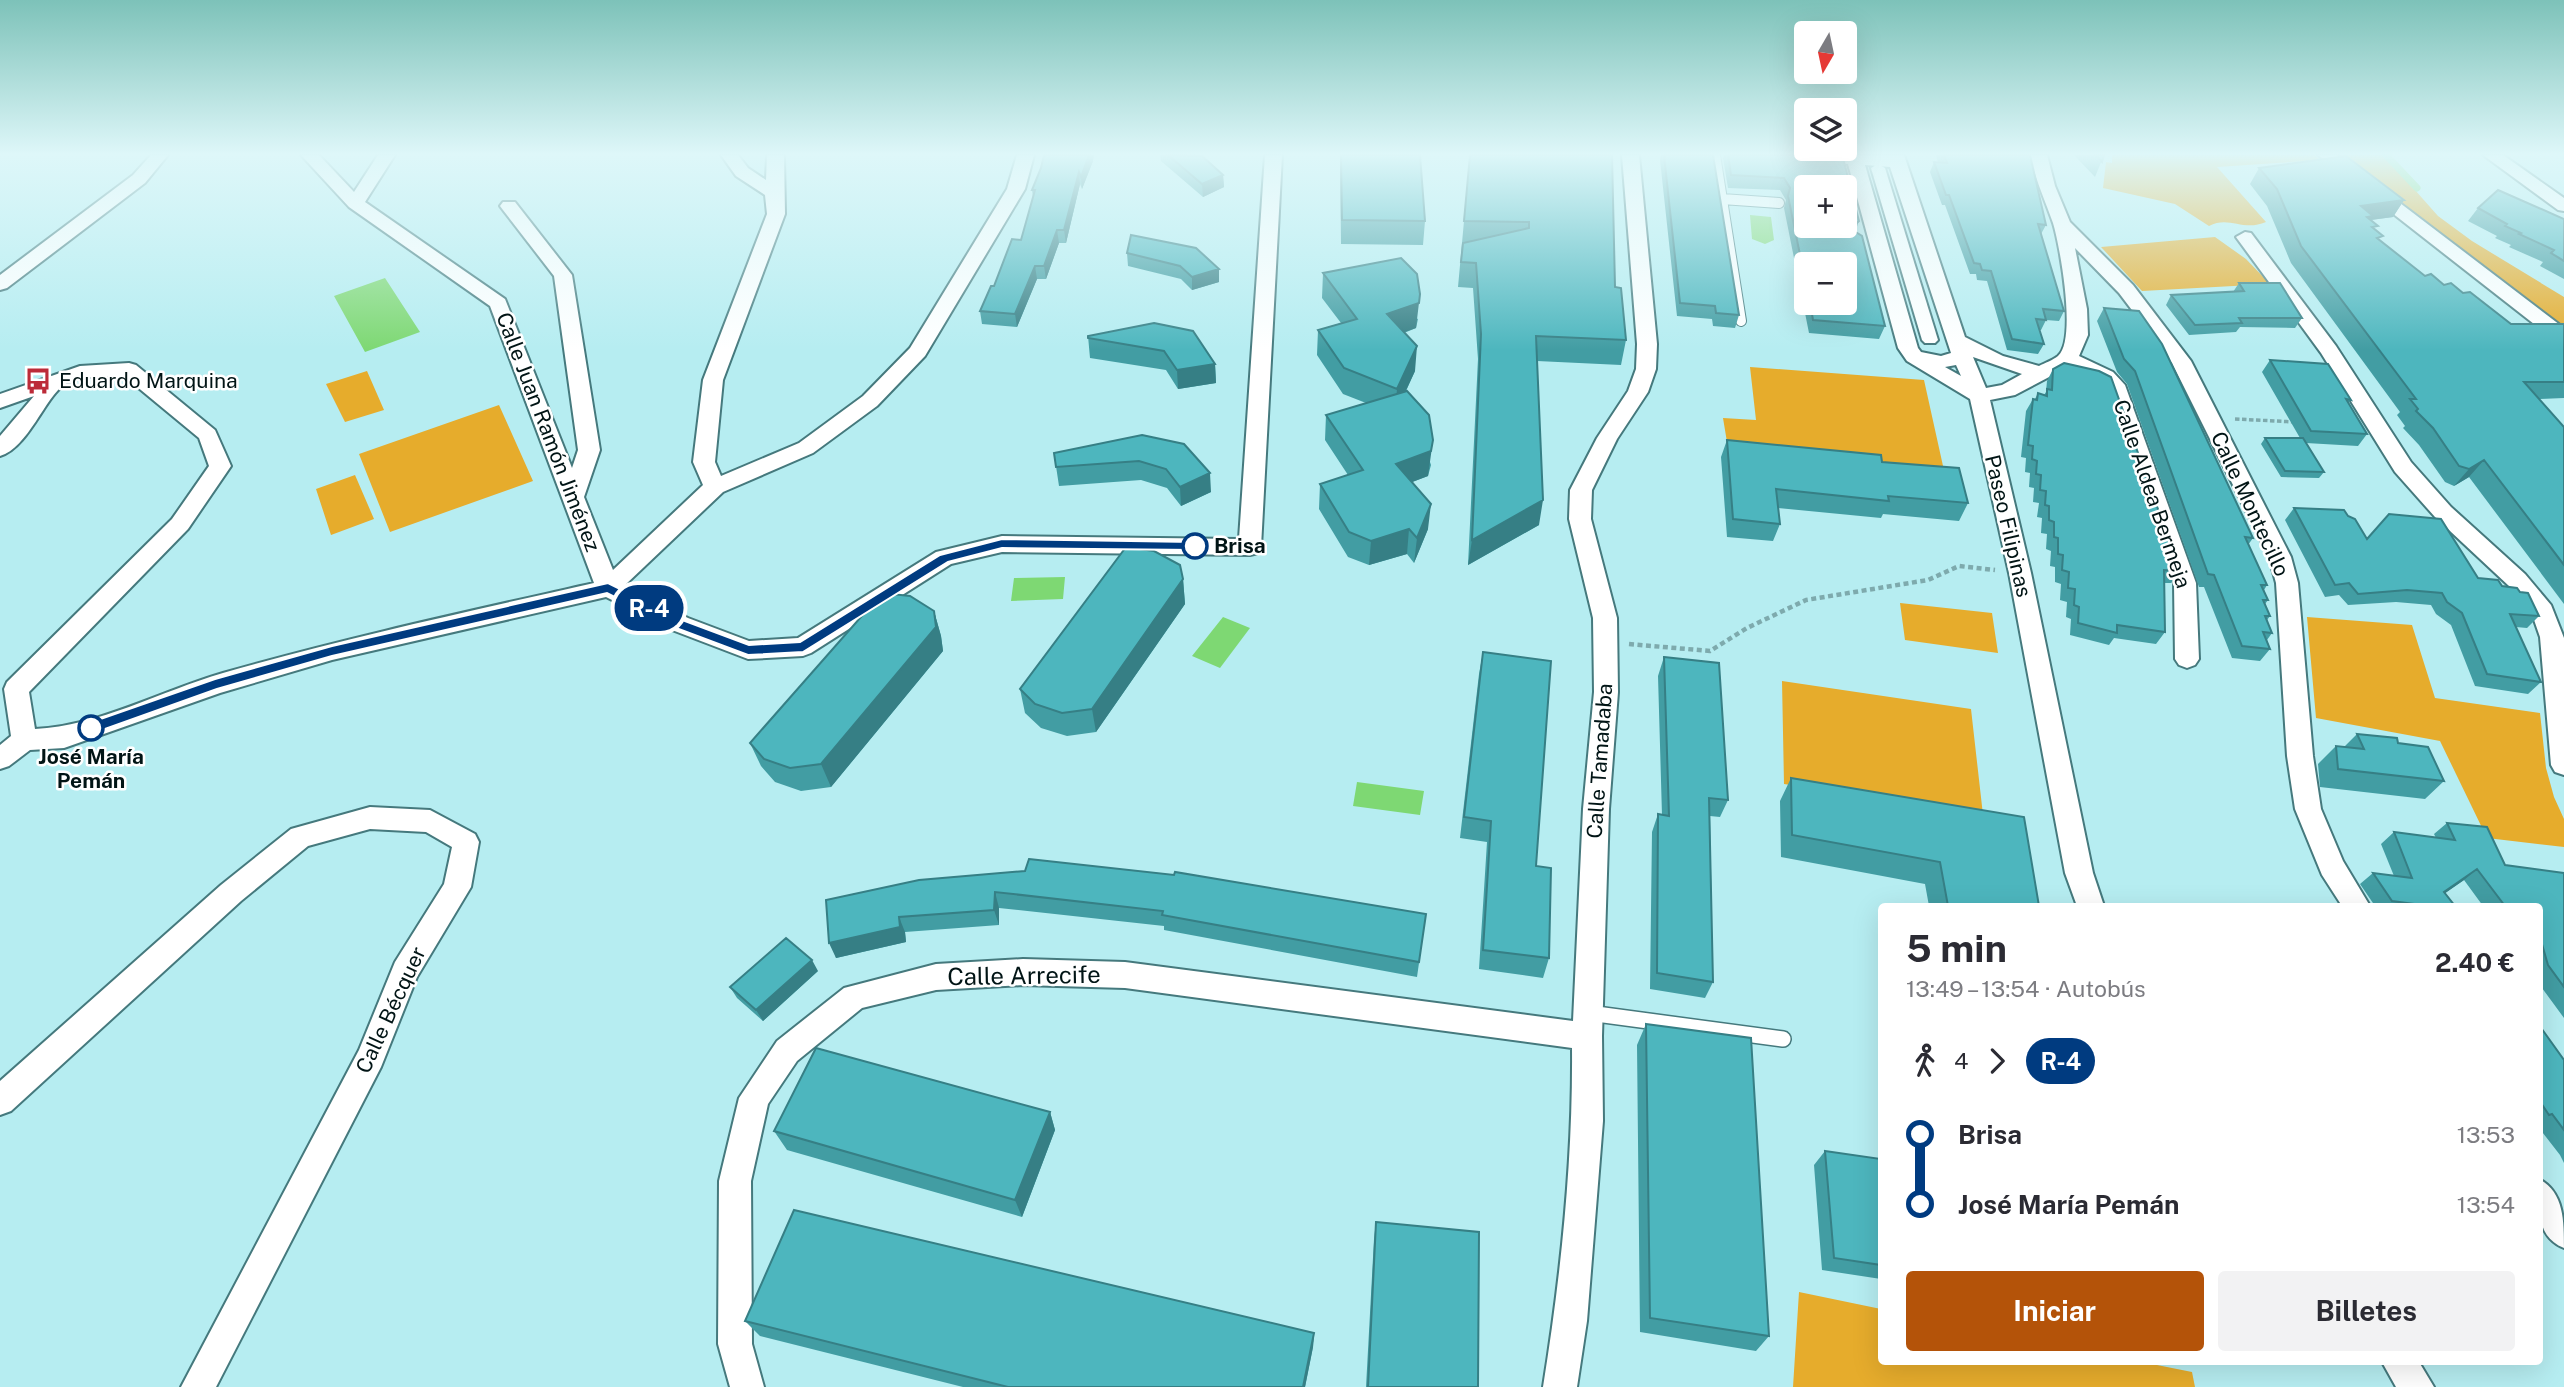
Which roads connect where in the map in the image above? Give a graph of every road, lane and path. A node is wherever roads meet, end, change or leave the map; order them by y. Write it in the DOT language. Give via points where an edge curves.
graph roads {
  1 [pos="86,220"];
  2 [pos="379,220"];
  3 [pos="520,220"];
  4 [pos="774,220"];
  5 [pos="997,220"];
  6 [pos="1270,220"];
  7 [pos="1636,220"];
  8 [pos="1725,220"];
  9 [pos="1868,220"];
  10 [pos="1894,220"];
  11 [pos="1917,220"];
  12 [pos="2061,220"];
  13 [pos="2410,220"];
  14 [pos="2063,224"];
  15 [pos="2245,237"];
  16 [pos="0,284"];
  17 [pos="1741,321"];
  18 [pos="2564,338"];
  19 [pos="1930,340"];
  20 [pos="1960,349"];
  21 [pos="1914,357"];
  22 [pos="2068,359"];
  23 [pos="2040,373"];
  24 [pos="57,380"];
  25 [pos="1979,396"];
  26 [pos="0,401"];
  27 [pos="2209,418"];
  28 [pos="2306,422"];
  29 [pos="0,449"];
  30 [pos="715,487"];
  31 [pos="573,497"];
  32 [pos="2020,573"];
  33 [pos="608,588"];
  34 [pos="1606,642"];
  35 [pos="2187,659"];
  36 [pos="24,740"];
  37 [pos="0,759"];
  38 [pos="2564,765"];
  39 [pos="2090,903"];
  40 [pos="2355,903"];
  41 [pos="1587,1024"];
  42 [pos="1783,1039"];
  43 [pos="0,1101"];
  44 [pos="2543,1201"];
  45 [pos="2564,1232"];
  46 [pos="2401,1365"];
  47 [pos="198,1387"];
  48 [pos="747,1387"];
  49 [pos="1560,1387"];
  50 [pos="2417,1387"];
  1 -- 16 [label="street"];
  2 -- 31 [label="street, Calle Juan Ramón Jiménez" via="498,303"];
  3 -- 31 [label="street" via="564,275 589,450"];
  4 -- 30 [label="street" via="713,380 704,462"];
  5 -- 30 [label="street" via="918,352 870,401 806,448"];
  6 -- 33 [label="street" via="1250,547 1002,544 944,558 803,647 748,650 680,624"];
  7 -- 34 [label="street, Calle Tamadaba" via="1646,369 1638,392 1607,438 1581,490 1580,519 1596,574"];
  8 -- 17 [label="lane"];
  9 -- 21 [label="street" via="1903,338"];
  10 -- 19 [label="street"];
  11 -- 20 [label="street, Paseo Filipinas"];
  12 -- 14 [label="street"];
  13 -- 18 [label="street"];
  14 -- 22 [label="street" via="2078,335"];
  14 -- 27 [label="street, Calle Montecillo" via="2126,289 2171,346"];
  15 -- 38 [label="street" via="2329,350 2403,467 2543,611 2553,637"];
  20 -- 21 [label="street" via="1941,362"];
  20 -- 23 [label="street"];
  20 -- 25 [label="street, Paseo Filipinas"];
  21 -- 25 [label="street"];
  22 -- 23 [label="street"];
  22 -- 35 [label="street, Calle Aldea Bermeja" via="2115,385 2185,583"];
  23 -- 25 [label="street" via="2008,390"];
  24 -- 26 [label="street"];
  24 -- 29 [label="street"];
  24 -- 36 [label="street" via="80,372 129,369 208,435 220,466 180,524 16,689"];
  25 -- 32 [label="street, Paseo Filipinas"];
  27 -- 28 [label="path"];
  27 -- 40 [label="street, Calle Montecillo" via="2280,557 2287,583 2308,809 2332,867"];
  30 -- 33 [label="street"];
  31 -- 33 [label="street, Calle Juan Ramón Jiménez"];
  32 -- 34 [label="path" via="1959,566 1928,580 1806,600 1710,650"];
  32 -- 39 [label="street, Paseo Filipinas" via="2079,873"];
  33 -- 36 [label="street" via="332,651 215,685 64,738"];
  34 -- 41 [label="street, Calle Tamadaba"];
  36 -- 37 [label="street"];
  41 -- 42 [label="lane"];
  41 -- 48 [label="street, Calle Arrecife" via="1125,975 1023,972 936,977 854,997 787,1051 754,1098 735,1181 734,1344"];
  41 -- 49 [label="street, Calle Tamadaba" via="1588,1121"];
  43 -- 47 [label="street, Calle Bécquer" via="230,893 300,837 370,818 430,821 466,842 457,887 405,971 371,1056"];
  44 -- 45 [label="street"];
  46 -- 50 [label="street"];
}
